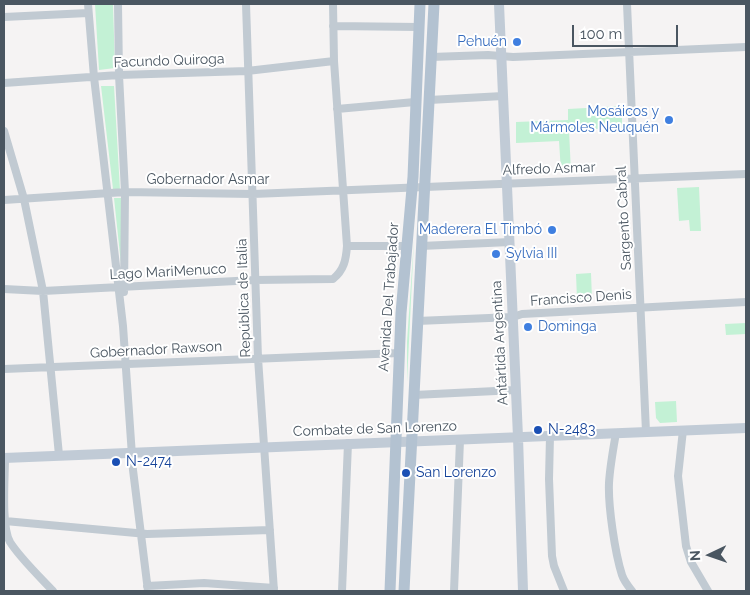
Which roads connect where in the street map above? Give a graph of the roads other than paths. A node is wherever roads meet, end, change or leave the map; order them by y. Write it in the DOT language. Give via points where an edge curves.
graph roads {
  1 [pos="88,4"];
  2 [pos="118,4"];
  3 [pos="246,4"];
  4 [pos="333,4"];
  5 [pos="420,4"];
  6 [pos="434,4"];
  7 [pos="499,4"];
  8 [pos="627,4"];
  9 [pos="88,13"];
  10 [pos="4,17"];
  11 [pos="333,26"];
  12 [pos="419,27"];
  13 [pos="746,47"];
  14 [pos="629,52"];
  15 [pos="431,57"];
  16 [pos="502,57"];
  17 [pos="334,61"];
  18 [pos="247,71"];
  19 [pos="119,75"];
  20 [pos="94,77"];
  21 [pos="4,83"];
  22 [pos="503,96"];
  23 [pos="429,100"];
  24 [pos="416,102"];
  25 [pos="337,109"];
  26 [pos="4,132"];
  27 [pos="5,141"];
  28 [pos="746,174"];
  29 [pos="635,178"];
  30 [pos="507,183"];
  31 [pos="424,186"];
  32 [pos="412,187"];
  33 [pos="343,190"];
  34 [pos="125,192"];
  35 [pos="109,193"];
  36 [pos="253,194"];
  37 [pos="24,199"];
  38 [pos="4,200"];
  39 [pos="510,242"];
  40 [pos="347,246"];
  41 [pos="407,246"];
  42 [pos="421,246"];
  43 [pos="255,280"];
  44 [pos="121,287"];
  45 [pos="4,289"];
  46 [pos="43,291"];
  47 [pos="746,302"];
  48 [pos="641,306"];
  49 [pos="513,318"];
  50 [pos="417,321"];
  51 [pos="400,353"];
  52 [pos="258,358"];
  53 [pos="126,364"];
  54 [pos="51,368"];
  55 [pos="4,369"];
  56 [pos="401,378"];
  57 [pos="516,390"];
  58 [pos="414,395"];
  59 [pos="746,428"];
  60 [pos="684,430"];
  61 [pos="646,432"];
  62 [pos="616,433"];
  63 [pos="550,436"];
  64 [pos="518,437"];
  65 [pos="460,440"];
  66 [pos="397,441"];
  67 [pos="412,442"];
  68 [pos="348,443"];
  69 [pos="264,447"];
  70 [pos="132,452"];
  71 [pos="60,455"];
  72 [pos="4,458"];
  73 [pos="404,499"];
  74 [pos="5,521"];
  75 [pos="270,530"];
  76 [pos="141,533"];
  77 [pos="148,589"];
  78 [pos="274,590"];
  79 [pos="53,591"];
  80 [pos="342,591"];
  81 [pos="390,591"];
  82 [pos="404,591"];
  83 [pos="454,591"];
  84 [pos="523,591"];
  85 [pos="564,591"];
  86 [pos="632,591"];
  87 [pos="708,591"];
  1 -- 9 [label="street"];
  2 -- 19 [label="street"];
  3 -- 18 [label="street, República de Italia"];
  4 -- 11 [label="street"];
  5 -- 12 [label="main road, Avenida Del Trabajador"];
  6 -- 15 [label="main road, Avenida Del Trabajador"];
  7 -- 16 [label="main road, Antártida Argentina"];
  8 -- 14 [label="street, Sargento Cabral"];
  9 -- 10 [label="street"];
  9 -- 20 [label="street"];
  11 -- 12 [label="street"];
  11 -- 17 [label="street"];
  12 -- 24 [label="main road, Avenida Del Trabajador"];
  13 -- 14 [label="street"];
  14 -- 16 [label="street"];
  14 -- 29 [label="street, Sargento Cabral"];
  15 -- 16 [label="street"];
  15 -- 23 [label="main road, Avenida Del Trabajador"];
  16 -- 22 [label="main road, Antártida Argentina"];
  17 -- 18 [label="street, Facundo Quiroga"];
  17 -- 25 [label="street"];
  18 -- 19 [label="street, Facundo Quiroga"];
  18 -- 36 [label="street, República de Italia"];
  19 -- 20 [label="street, Facundo Quiroga"];
  19 -- 34 [label="street"];
  20 -- 21 [label="street, Facundo Quiroga"];
  20 -- 35 [label="street"];
  22 -- 23 [label="street"];
  22 -- 30 [label="main road, Antártida Argentina"];
  23 -- 31 [label="main road, Avenida Del Trabajador"];
  24 -- 25 [label="street"];
  24 -- 32 [label="main road, Avenida Del Trabajador"];
  25 -- 33 [label="street"];
  26 -- 27 [label="street"];
  27 -- 37 [label="street"];
  28 -- 29 [label="street, Alfredo Asmar"];
  29 -- 30 [label="street, Alfredo Asmar"];
  29 -- 48 [label="street, Sargento Cabral"];
  30 -- 31 [label="street, Alfredo Asmar"];
  30 -- 39 [label="main road, Antártida Argentina"];
  31 -- 32 [label="street, Alfredo Asmar"];
  31 -- 42 [label="main road, Avenida Del Trabajador"];
  32 -- 33 [label="street, Gobernador Asmar"];
  32 -- 41 [label="main road, Avenida Del Trabajador"];
  33 -- 36 [label="street, Gobernador Asmar"];
  33 -- 40 [label="street"];
  34 -- 35 [label="street, Gobernador Asmar"];
  34 -- 36 [label="street, Gobernador Asmar"];
  34 -- 44 [label="street"];
  35 -- 37 [label="street, Gobernador Asmar"];
  35 -- 44 [label="street"];
  36 -- 43 [label="street, República de Italia"];
  37 -- 38 [label="street, Gobernador Asmar"];
  37 -- 46 [label="street"];
  39 -- 42 [label="street"];
  39 -- 49 [label="main road, Antártida Argentina"];
  40 -- 41 [label="street"];
  40 -- 43 [label="street, Lago MariMenuco" via="341,272 333,279"];
  41 -- 51 [label="main road, Avenida Del Trabajador"];
  42 -- 50 [label="main road, Avenida Del Trabajador"];
  43 -- 44 [label="street, Lago MariMenuco"];
  43 -- 52 [label="street, República de Italia"];
  44 -- 46 [label="street, Lago MariMenuco"];
  44 -- 53 [label="street"];
  45 -- 46 [label="street, Lago MariMenuco"];
  46 -- 54 [label="street"];
  47 -- 48 [label="street, Francisco Denis"];
  48 -- 49 [label="street, Francisco Denis" via="522,314"];
  48 -- 61 [label="street, Sargento Cabral"];
  49 -- 50 [label="street, Francisco Denis"];
  49 -- 57 [label="main road, Antártida Argentina"];
  50 -- 58 [label="main road, Avenida Del Trabajador"];
  51 -- 52 [label="street, Gobernador Rawson"];
  51 -- 66 [label="main road, Avenida Del Trabajador"];
  52 -- 53 [label="street, Gobernador Rawson"];
  52 -- 69 [label="street, República de Italia"];
  53 -- 54 [label="street, Gobernador Rawson"];
  53 -- 70 [label="street"];
  54 -- 55 [label="street, Gobernador Rawson"];
  54 -- 71 [label="street"];
  56 -- 56 [label="street" via="404,378 404,385 400,433"];
  57 -- 58 [label="street"];
  57 -- 64 [label="main road, Antártida Argentina"];
  58 -- 67 [label="main road, Avenida Del Trabajador"];
  59 -- 60 [label="main road, Combate de San Lorenzo"];
  60 -- 61 [label="main road, Combate de San Lorenzo"];
  60 -- 87 [label="street" via="678,476 686,546 691,562"];
  61 -- 62 [label="main road, Combate de San Lorenzo"];
  62 -- 63 [label="main road, Combate de San Lorenzo"];
  62 -- 86 [label="street" via="609,478 610,496 621,569"];
  63 -- 64 [label="main road, Combate de San Lorenzo"];
  63 -- 85 [label="street" via="548,480 552,556"];
  64 -- 65 [label="main road, Combate de San Lorenzo"];
  64 -- 84 [label="main road, Antártida Argentina"];
  65 -- 67 [label="main road, Combate de San Lorenzo"];
  65 -- 83 [label="street"];
  66 -- 67 [label="main road, Combate de San Lorenzo"];
  66 -- 68 [label="main road, Combate de San Lorenzo"];
  66 -- 81 [label="main road, Avenida Del Trabajador"];
  67 -- 82 [label="main road, Avenida Del Trabajador"];
  68 -- 69 [label="main road, Combate de San Lorenzo"];
  68 -- 80 [label="street"];
  69 -- 70 [label="main road, Combate de San Lorenzo"];
  69 -- 75 [label="street, República de Italia"];
  70 -- 71 [label="main road, Combate de San Lorenzo"];
  70 -- 76 [label="street"];
  71 -- 72 [label="main road, Combate de San Lorenzo"];
  72 -- 74 [label="street"];
  73 -- 73 [label="street" via="407,499 408,448 406,449"];
  74 -- 76 [label="street"];
  74 -- 79 [label="street" via="10,542"];
  75 -- 76 [label="street"];
  75 -- 78 [label="street, República de Italia"];
  76 -- 77 [label="street"];
  77 -- 78 [label="street" via="204,583"];
}
